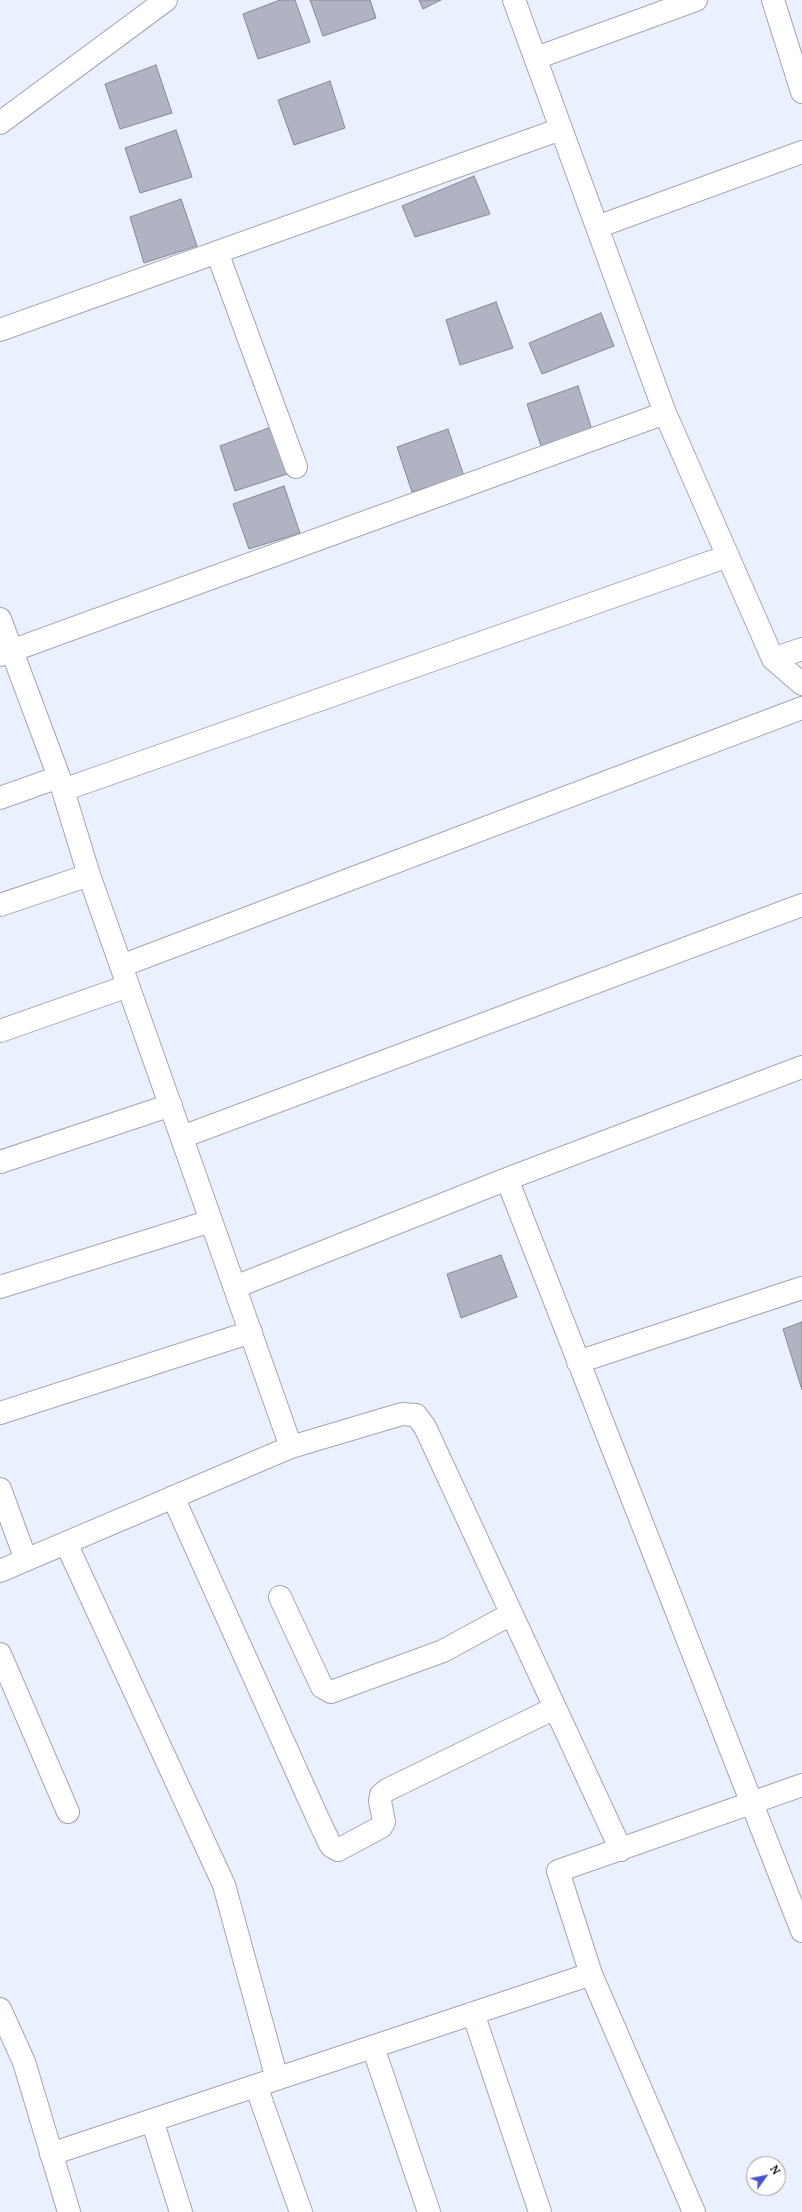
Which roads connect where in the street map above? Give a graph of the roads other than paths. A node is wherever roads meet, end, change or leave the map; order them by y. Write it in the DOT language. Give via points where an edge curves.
graph roads {
  1 [pos="166,0"];
  2 [pos="514,0"];
  3 [pos="696,0"];
  4 [pos="773,0"];
  5 [pos="536,58"];
  6 [pos="802,92"];
  7 [pos="0,123"];
  8 [pos="561,129"];
  9 [pos="802,152"];
  10 [pos="597,226"];
  11 [pos="217,252"];
  12 [pos="0,330"];
  13 [pos="665,413"];
  14 [pos="296,467"];
  15 [pos="728,556"];
  16 [pos="0,619"];
  17 [pos="802,649"];
  18 [pos="6,653"];
  19 [pos="773,659"];
  20 [pos="802,684"];
  21 [pos="802,708"];
  22 [pos="61,784"];
  23 [pos="0,798"];
  24 [pos="89,875"];
  25 [pos="0,905"];
  26 [pos="802,905"];
  27 [pos="125,976"];
  28 [pos="0,1031"];
  29 [pos="802,1067"];
  30 [pos="171,1105"];
  31 [pos="182,1137"];
  32 [pos="0,1162"];
  33 [pos="507,1179"];
  34 [pos="211,1221"];
  35 [pos="0,1287"];
  36 [pos="235,1287"];
  37 [pos="802,1288"];
  38 [pos="251,1332"];
  39 [pos="578,1362"];
  40 [pos="0,1413"];
  41 [pos="291,1447"];
  42 [pos="0,1489"];
  43 [pos="173,1497"];
  44 [pos="66,1542"];
  45 [pos="26,1560"];
  46 [pos="0,1571"];
  47 [pos="280,1597"];
  48 [pos="511,1614"];
  49 [pos="0,1654"];
  50 [pos="555,1708"];
  51 [pos="802,1785"];
  52 [pos="753,1802"];
  53 [pos="68,1812"];
  54 [pos="620,1850"];
  55 [pos="802,1931"];
  56 [pos="592,1974"];
  57 [pos="473,2013"];
  58 [pos="1,2015"];
  59 [pos="373,2047"];
  60 [pos="277,2079"];
  61 [pos="256,2086"];
  62 [pos="152,2120"];
  63 [pos="51,2154"];
  64 [pos="69,2212"];
  65 [pos="181,2212"];
  66 [pos="301,2212"];
  67 [pos="429,2212"];
  68 [pos="540,2212"];
  69 [pos="694,2212"];
  1 -- 7 [label="street"];
  2 -- 5 [label="street"];
  3 -- 5 [label="street"];
  4 -- 6 [label="street"];
  5 -- 8 [label="street"];
  8 -- 10 [label="street"];
  8 -- 11 [label="street"];
  9 -- 10 [label="street"];
  10 -- 13 [label="street"];
  11 -- 12 [label="street"];
  11 -- 14 [label="street"];
  13 -- 15 [label="street"];
  13 -- 18 [label="street"];
  15 -- 19 [label="street"];
  15 -- 22 [label="street"];
  16 -- 18 [label="street"];
  17 -- 19 [label="street"];
  18 -- 22 [label="street"];
  19 -- 20 [label="street"];
  21 -- 27 [label="street"];
  22 -- 23 [label="street"];
  22 -- 24 [label="street"];
  24 -- 25 [label="street"];
  24 -- 27 [label="street"];
  26 -- 31 [label="street"];
  27 -- 28 [label="street"];
  27 -- 30 [label="street"];
  29 -- 33 [label="street"];
  30 -- 31 [label="street"];
  30 -- 32 [label="street"];
  31 -- 34 [label="street"];
  33 -- 36 [label="street"];
  33 -- 39 [label="street"];
  34 -- 35 [label="street"];
  34 -- 36 [label="street"];
  36 -- 38 [label="street"];
  37 -- 39 [label="street"];
  38 -- 40 [label="street"];
  38 -- 41 [label="street"];
  39 -- 52 [label="street"];
  41 -- 43 [label="street"];
  41 -- 48 [label="street" via="402,1414 416,1414 425,1427"];
  42 -- 45 [label="street"];
  43 -- 44 [label="street"];
  43 -- 50 [label="street" via="319,1821 334,1848 345,1848 381,1827 384,1822 380,1801 381,1795 387,1790"];
  44 -- 45 [label="street"];
  44 -- 60 [label="street" via="224,1885"];
  45 -- 46 [label="street"];
  47 -- 48 [label="street" via="322,1686 331,1692 443,1650"];
  48 -- 50 [label="street"];
  49 -- 53 [label="street"];
  50 -- 54 [label="street"];
  51 -- 52 [label="street"];
  52 -- 54 [label="street"];
  52 -- 55 [label="street"];
  54 -- 56 [label="street" via="558,1871"];
  56 -- 57 [label="street"];
  56 -- 69 [label="street"];
  57 -- 59 [label="street"];
  57 -- 68 [label="street"];
  58 -- 63 [label="street" via="24,2062"];
  59 -- 60 [label="street"];
  59 -- 67 [label="street"];
  60 -- 61 [label="street"];
  61 -- 62 [label="street"];
  61 -- 66 [label="street"];
  62 -- 63 [label="street"];
  62 -- 65 [label="street"];
  63 -- 64 [label="street"];
}
